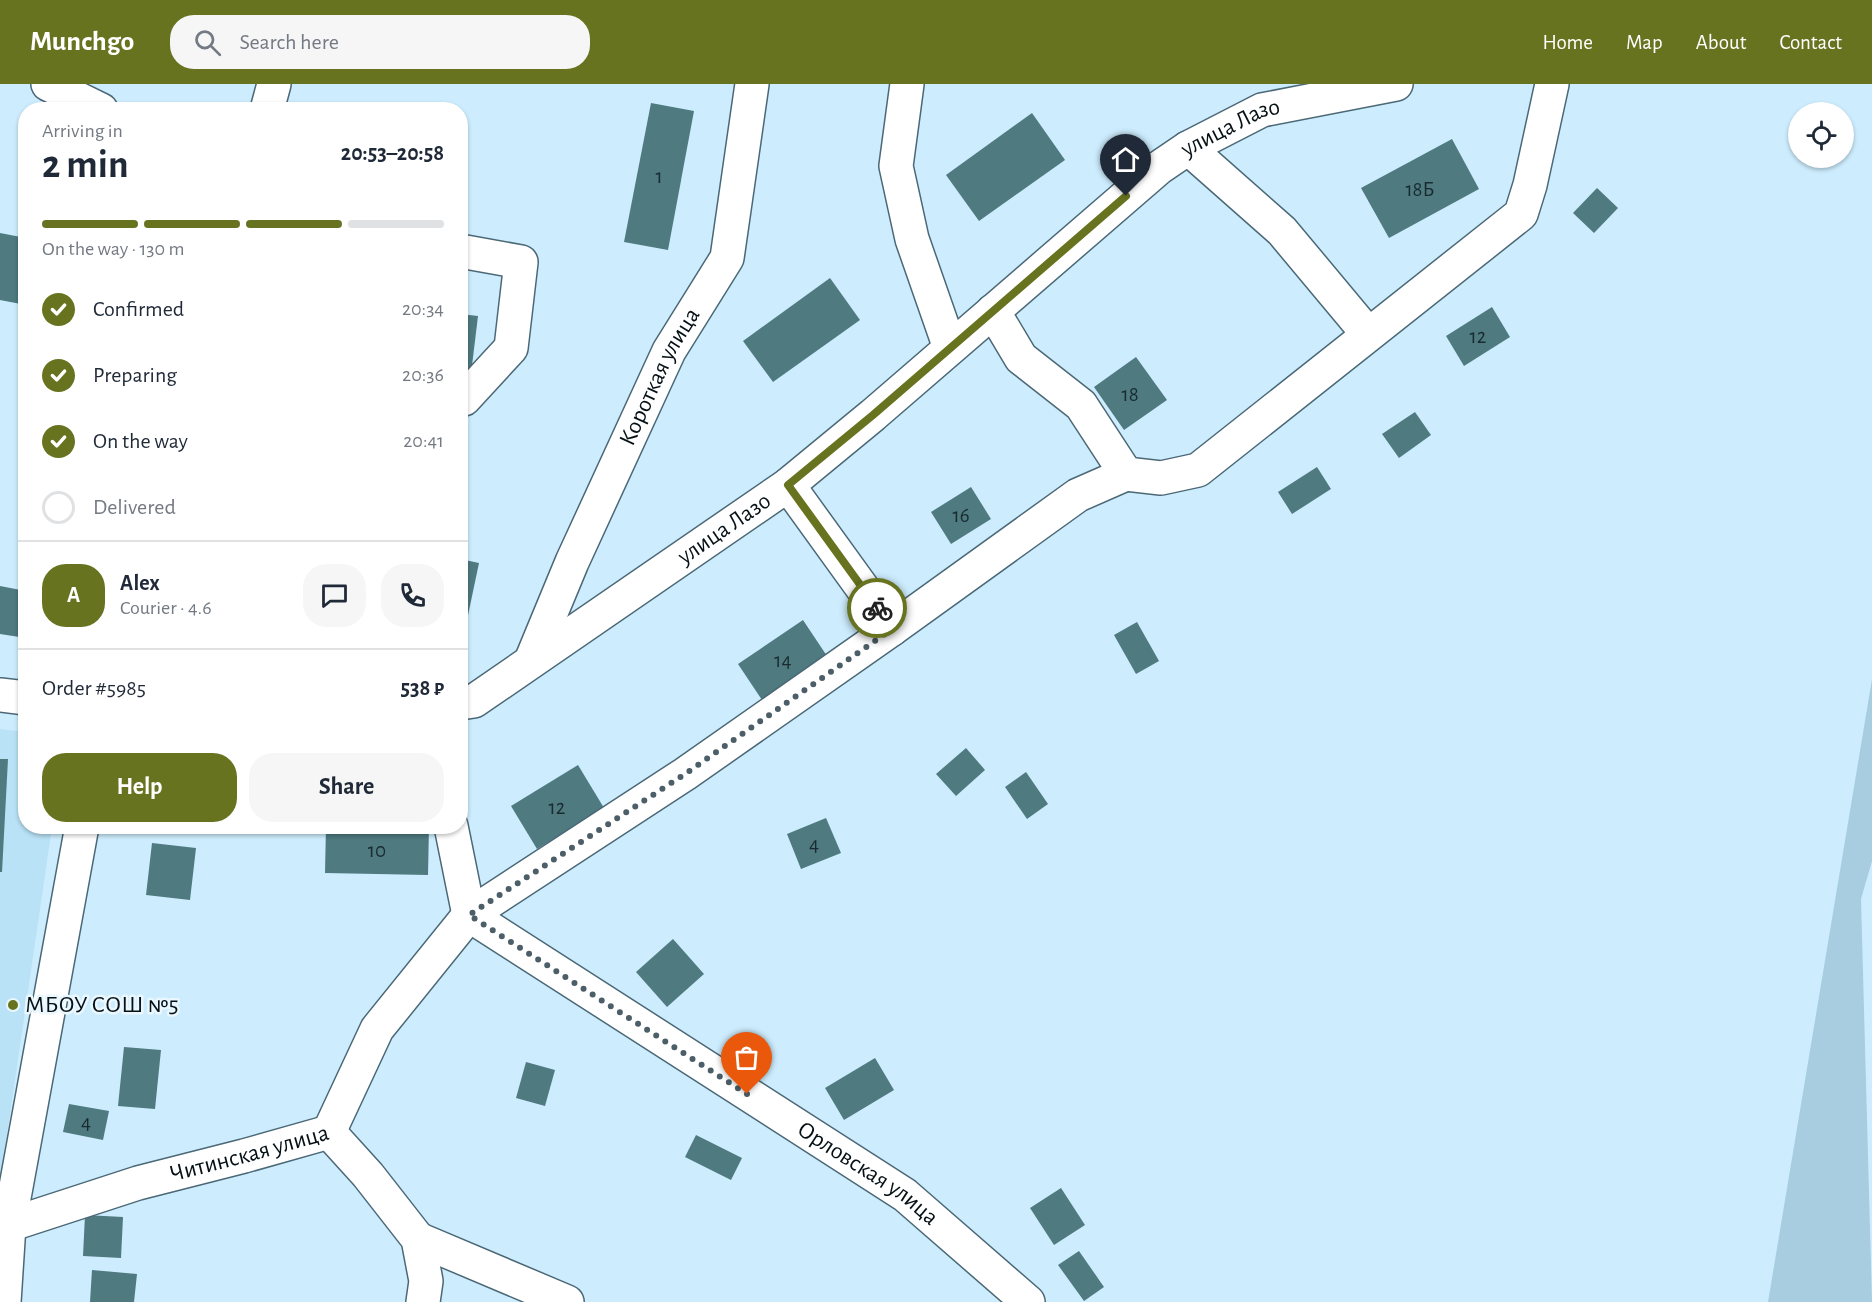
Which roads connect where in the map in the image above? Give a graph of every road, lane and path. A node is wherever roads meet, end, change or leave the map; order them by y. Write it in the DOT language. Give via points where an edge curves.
graph roads {
  1 [pos="48,84"];
  2 [pos="274,84"];
  3 [pos="752,84"];
  4 [pos="907,84"];
  5 [pos="1396,84"];
  6 [pos="1552,84"];
  7 [pos="1258,97"];
  8 [pos="85,102"];
  9 [pos="269,102"];
  10 [pos="1188,147"];
  11 [pos="468,252"];
  12 [pos="993,311"];
  13 [pos="1368,334"];
  14 [pos="950,348"];
  15 [pos="468,395"];
  16 [pos="1126,474"];
  17 [pos="788,485"];
  18 [pos="892,629"];
  19 [pos="531,661"];
  20 [pos="0,695"];
  21 [pos="18,697"];
  22 [pos="468,701"];
  23 [pos="80,834"];
  24 [pos="453,834"];
  25 [pos="469,915"];
  26 [pos="329,1132"];
  27 [pos="4,1225"];
  28 [pos="418,1239"];
  29 [pos="4,1302"];
  30 [pos="423,1302"];
  31 [pos="567,1302"];
  32 [pos="1028,1302"];
  1 -- 8 [label="street"];
  2 -- 9 [label="street"];
  3 -- 19 [label="street, Короткая улица" via="727,258 669,351 572,561"];
  4 -- 14 [label="street" via="896,166 912,239"];
  5 -- 7 [label="street, улица Лазо"];
  6 -- 13 [label="street" via="1521,214"];
  7 -- 10 [label="street, улица Лазо"];
  10 -- 12 [label="street, улица Лазо"];
  10 -- 13 [label="street" via="1282,231"];
  11 -- 15 [label="street" via="521,262 511,348"];
  12 -- 14 [label="street, улица Лазо"];
  12 -- 16 [label="street" via="1021,358 1081,405"];
  13 -- 16 [label="street" via="1198,470 1161,478"];
  14 -- 17 [label="street, улица Лазо"];
  16 -- 18 [label="street" via="1078,495"];
  17 -- 18 [label="street"];
  17 -- 19 [label="street, улица Лазо"];
  18 -- 25 [label="street" via="685,774"];
  19 -- 22 [label="street, улица Лазо"];
  20 -- 21 [label="street"];
  23 -- 27 [label="street"];
  24 -- 25 [label="street"];
  25 -- 26 [label="street" via="377,1029"];
  25 -- 32 [label="street, Орловская улица" via="905,1195"];
  26 -- 27 [label="street, Читинская улица" via="138,1183"];
  26 -- 28 [label="street, Читинская улица"];
  27 -- 29 [label="street"];
  28 -- 30 [label="street, Читинская улица" via="426,1281"];
  28 -- 31 [label="street"];
}
